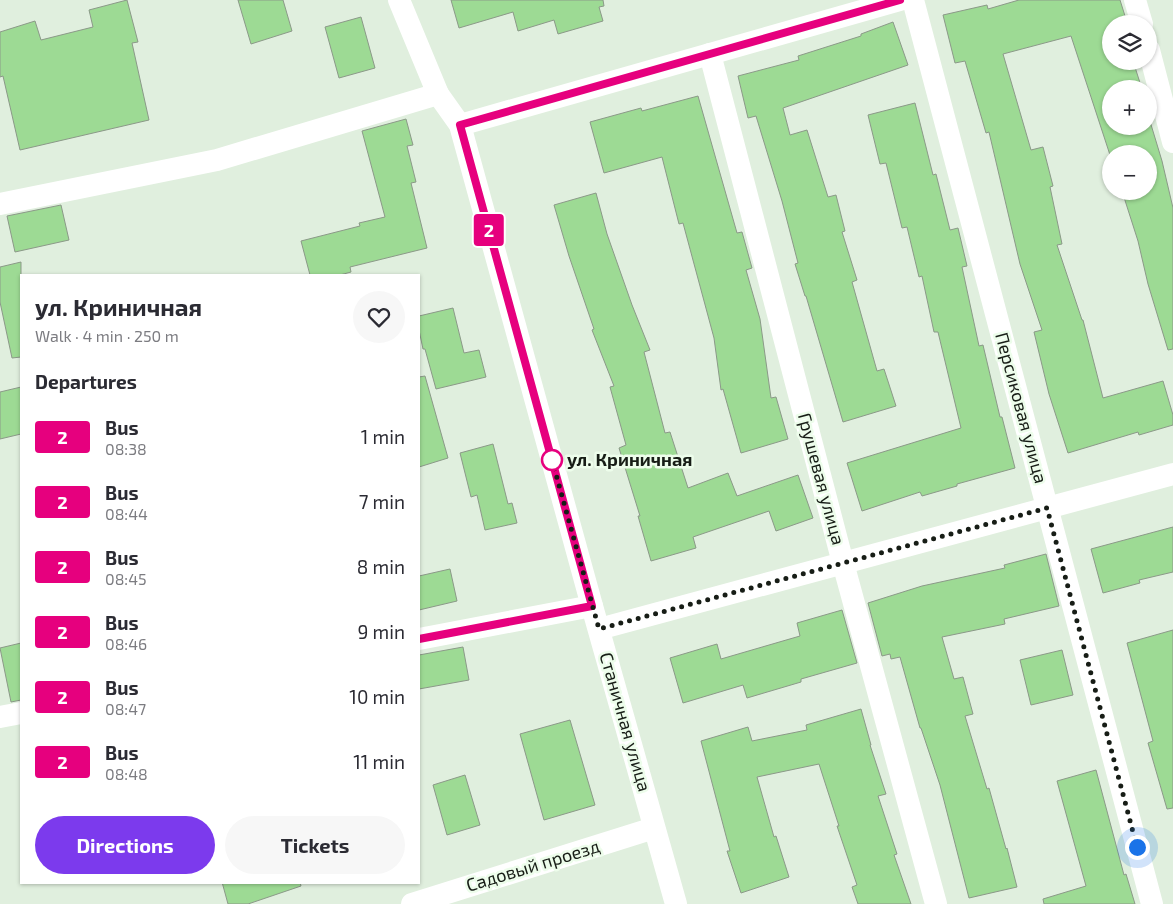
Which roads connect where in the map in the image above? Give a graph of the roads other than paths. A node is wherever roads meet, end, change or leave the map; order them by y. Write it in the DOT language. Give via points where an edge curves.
graph roads {
  1 [pos="399,0"];
  2 [pos="900,0"];
  3 [pos="913,0"];
  4 [pos="1135,0"];
  5 [pos="1139,15"];
  6 [pos="710,54"];
  7 [pos="1154,70"];
  8 [pos="438,94"];
  9 [pos="460,125"];
  10 [pos="1173,142"];
  11 [pos="0,204"];
  12 [pos="1173,474"];
  13 [pos="1047,508"];
  14 [pos="843,563"];
  15 [pos="592,606"];
  16 [pos="599,629"];
  17 [pos="420,639"];
  18 [pos="20,713"];
  19 [pos="0,717"];
  20 [pos="654,828"];
  21 [pos="412,904"];
  22 [pos="676,904"];
  23 [pos="936,904"];
  24 [pos="1152,904"];
  1 -- 8 [label="street, Станичная улица"];
  2 -- 6 [label="street"];
  3 -- 13 [label="street, Персиковая улица"];
  4 -- 5 [label="street"];
  6 -- 9 [label="street"];
  6 -- 14 [label="street, Грушевая улица"];
  7 -- 10 [label="street"];
  8 -- 9 [label="street, Станичная улица"];
  8 -- 11 [label="street" via="217,160"];
  9 -- 15 [label="street, Станичная улица"];
  12 -- 13 [label="street"];
  13 -- 14 [label="street"];
  13 -- 24 [label="street, Персиковая улица"];
  14 -- 16 [label="street"];
  14 -- 23 [label="street, Грушевая улица"];
  15 -- 16 [label="street, Станичная улица"];
  15 -- 17 [label="street"];
  16 -- 20 [label="street, Станичная улица"];
  18 -- 19 [label="street"];
  20 -- 21 [label="street, Садовый проезд"];
  20 -- 22 [label="street, Станичная улица"];
}
